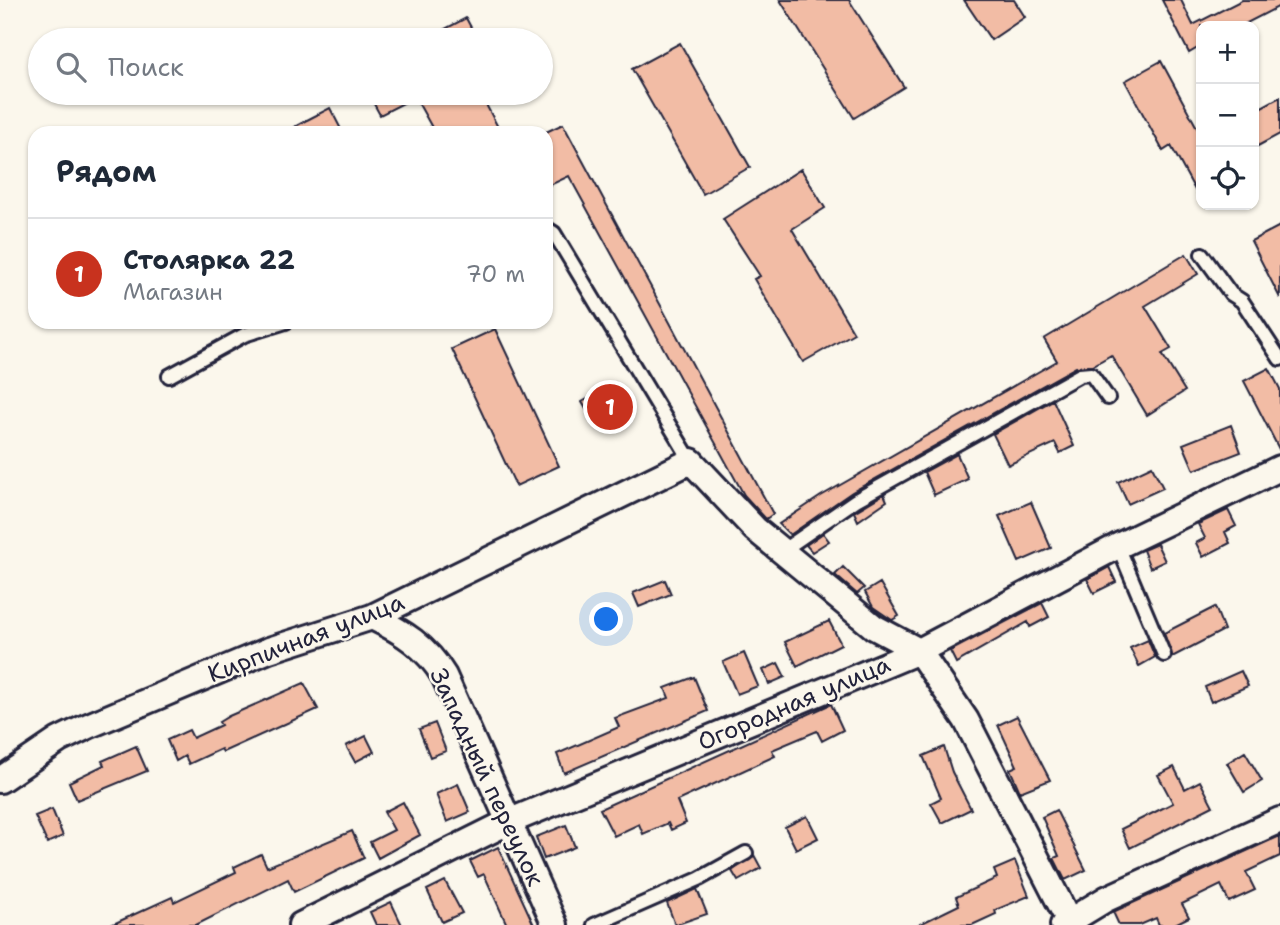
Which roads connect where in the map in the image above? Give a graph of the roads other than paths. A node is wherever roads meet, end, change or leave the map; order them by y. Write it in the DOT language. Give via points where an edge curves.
graph roads {
  1 [pos="553,232"];
  2 [pos="1202,254"];
  3 [pos="263,329"];
  4 [pos="1280,359"];
  5 [pos="169,376"];
  6 [pos="1108,398"];
  7 [pos="691,461"];
  8 [pos="1280,468"];
  9 [pos="1118,546"];
  10 [pos="782,551"];
  11 [pos="372,617"];
  12 [pos="919,651"];
  13 [pos="1164,655"];
  14 [pos="0,780"];
  15 [pos="1280,820"];
  16 [pos="508,822"];
  17 [pos="746,853"];
  18 [pos="1068,924"];
  19 [pos="301,925"];
  20 [pos="555,925"];
  21 [pos="594,925"];
  1 -- 7 [label="lane"];
  2 -- 4 [label="lane" via="1231,294 1242,301"];
  3 -- 5 [label="lane"];
  6 -- 10 [label="lane" via="1096,377 1080,375 856,500"];
  7 -- 10 [label="street" via="741,518"];
  7 -- 11 [label="street, Кирпичная улица"];
  8 -- 9 [label="street, Огородная улица"];
  9 -- 12 [label="street, Огородная улица"];
  9 -- 13 [label="lane"];
  10 -- 12 [label="street" via="874,627"];
  11 -- 14 [label="street, Кирпичная улица" via="269,650 88,726"];
  11 -- 16 [label="street, Западный переулок" via="405,633 434,660"];
  12 -- 16 [label="street, Огородная улица"];
  12 -- 18 [label="street" via="967,720"];
  15 -- 18 [label="street" via="1106,899"];
  16 -- 19 [label="street, Огородная улица"];
  16 -- 20 [label="street, Западный переулок"];
  17 -- 21 [label="lane"];
}
